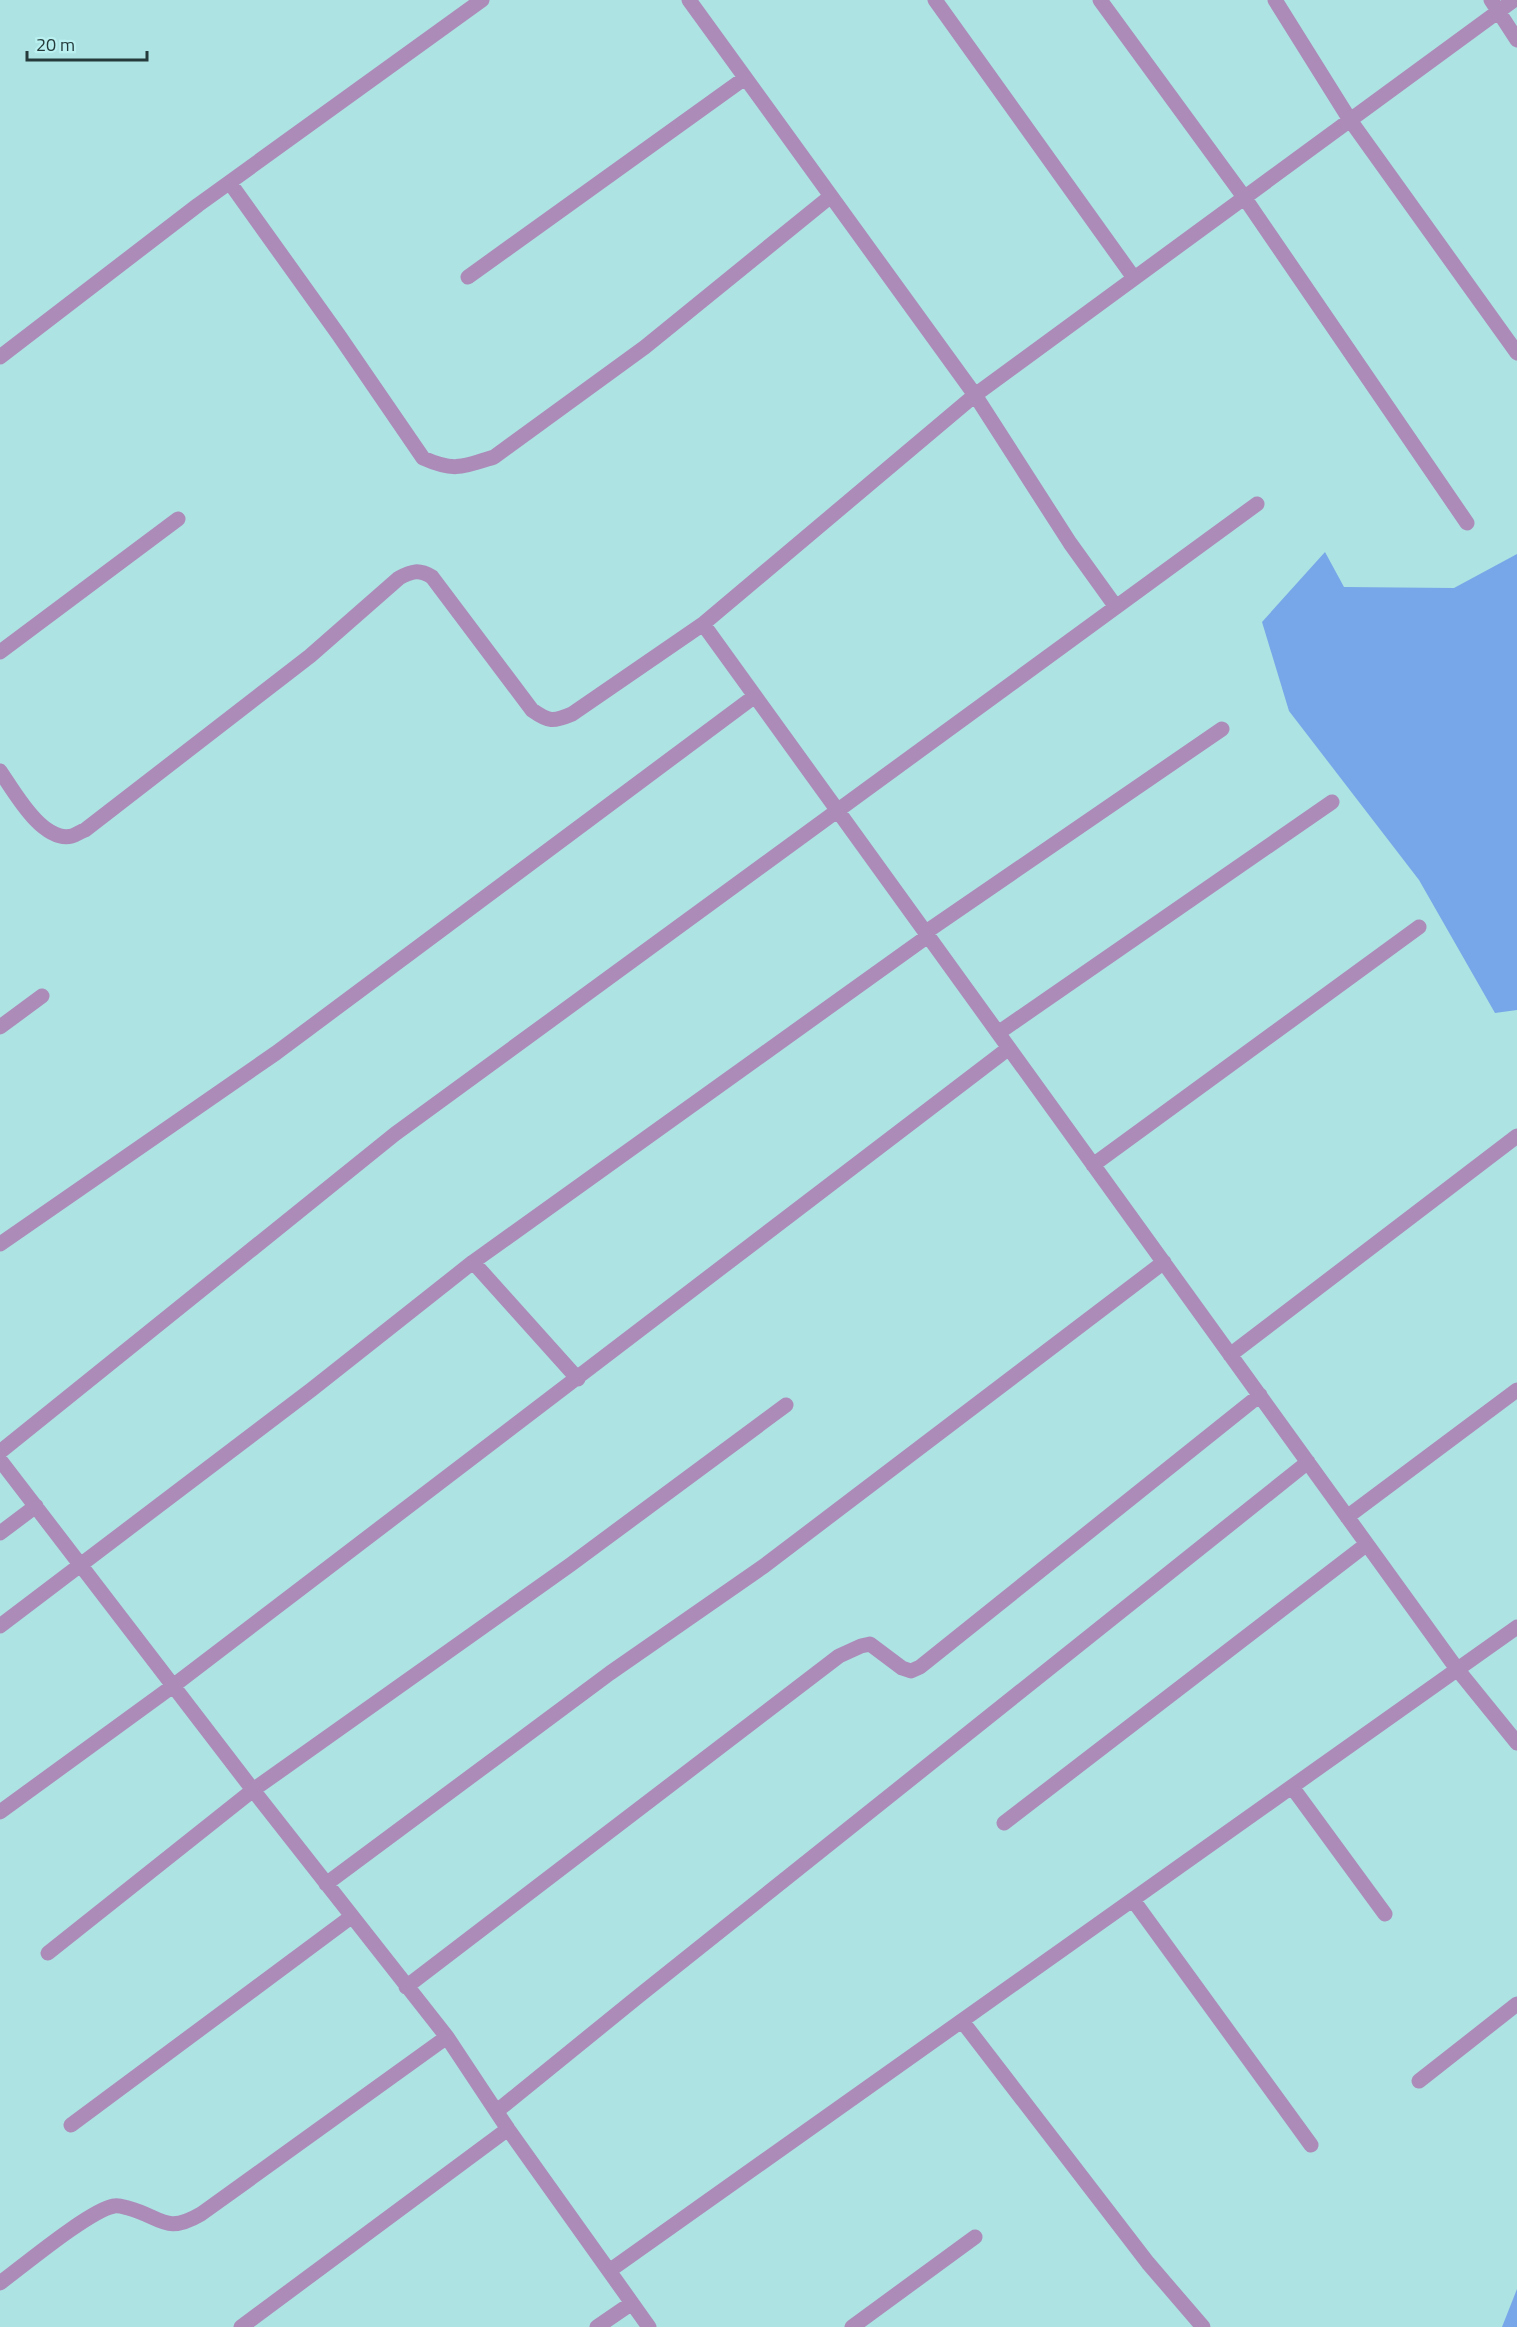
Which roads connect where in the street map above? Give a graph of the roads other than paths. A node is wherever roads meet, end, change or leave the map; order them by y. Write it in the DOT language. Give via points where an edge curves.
graph roads {
  1 [pos="482,0"];
  2 [pos="689,0"];
  3 [pos="935,0"];
  4 [pos="1100,0"];
  5 [pos="1275,0"];
  6 [pos="1514,0"];
  7 [pos="1495,5"];
  8 [pos="1517,40"];
  9 [pos="745,78"];
  10 [pos="1350,120"];
  11 [pos="230,183"];
  12 [pos="831,196"];
  13 [pos="1244,197"];
  14 [pos="468,277"];
  15 [pos="1134,278"];
  16 [pos="1517,353"];
  17 [pos="0,357"];
  18 [pos="975,395"];
  19 [pos="1257,504"];
  20 [pos="178,519"];
  21 [pos="1467,523"];
  22 [pos="1116,607"];
  23 [pos="703,624"];
  24 [pos="0,652"];
  25 [pos="755,696"];
  26 [pos="1222,729"];
  27 [pos="0,771"];
  28 [pos="1332,802"];
  29 [pos="838,812"];
  30 [pos="1419,927"];
  31 [pos="927,934"];
  32 [pos="42,996"];
  33 [pos="0,1027"];
  34 [pos="998,1033"];
  35 [pos="1009,1048"];
  36 [pos="1517,1136"];
  37 [pos="1093,1165"];
  38 [pos="0,1244"];
  39 [pos="473,1262"];
  40 [pos="1164,1262"];
  41 [pos="1230,1355"];
  42 [pos="578,1379"];
  43 [pos="1517,1390"];
  44 [pos="1260,1395"];
  45 [pos="786,1405"];
  46 [pos="0,1452"];
  47 [pos="0,1460"];
  48 [pos="1308,1462"];
  49 [pos="36,1506"];
  50 [pos="1347,1517"];
  51 [pos="0,1533"];
  52 [pos="1367,1544"];
  53 [pos="81,1566"];
  54 [pos="0,1626"];
  55 [pos="1517,1627"];
  56 [pos="1457,1669"];
  57 [pos="174,1686"];
  58 [pos="1517,1743"];
  59 [pos="1292,1787"];
  60 [pos="253,1790"];
  61 [pos="0,1812"];
  62 [pos="1004,1823"];
  63 [pos="326,1884"];
  64 [pos="1133,1900"];
  65 [pos="1385,1914"];
  66 [pos="351,1917"];
  67 [pos="48,1953"];
  68 [pos="406,1987"];
  69 [pos="1517,2004"];
  70 [pos="962,2021"];
  71 [pos="447,2037"];
  72 [pos="1419,2081"];
  73 [pos="497,2111"];
  74 [pos="71,2125"];
  75 [pos="508,2128"];
  76 [pos="1311,2145"];
  77 [pos="975,2237"];
  78 [pos="609,2271"];
  79 [pos="0,2283"];
  80 [pos="632,2302"];
  81 [pos="241,2327"];
  82 [pos="597,2327"];
  83 [pos="650,2327"];
  84 [pos="852,2327"];
  85 [pos="1203,2327"];
  1 -- 11 [label="street"];
  2 -- 9 [label="street"];
  3 -- 15 [label="street"];
  4 -- 13 [label="street"];
  5 -- 10 [label="street"];
  6 -- 7 [label="street"];
  7 -- 8 [label="street"];
  7 -- 10 [label="street"];
  9 -- 12 [label="street"];
  9 -- 14 [label="street"];
  10 -- 13 [label="street"];
  10 -- 16 [label="street"];
  11 -- 12 [label="street" via="423,458 444,468 494,457 645,347"];
  11 -- 17 [label="street"];
  12 -- 18 [label="street"];
  13 -- 15 [label="street"];
  13 -- 21 [label="street"];
  15 -- 18 [label="street"];
  18 -- 22 [label="street"];
  18 -- 23 [label="street"];
  19 -- 22 [label="street"];
  20 -- 24 [label="street"];
  22 -- 29 [label="street"];
  23 -- 25 [label="street"];
  23 -- 27 [label="street" via="572,714 557,721 545,719 532,710 432,577 423,571 412,572 399,578 310,656 85,830 70,836 53,833 34,819"];
  25 -- 29 [label="street"];
  25 -- 38 [label="street" via="276,1053"];
  26 -- 31 [label="street"];
  28 -- 34 [label="street"];
  29 -- 31 [label="street"];
  29 -- 46 [label="street" via="395,1134"];
  30 -- 37 [label="street"];
  31 -- 34 [label="street"];
  31 -- 39 [label="street"];
  32 -- 33 [label="street"];
  34 -- 35 [label="street"];
  35 -- 37 [label="street"];
  35 -- 42 [label="street"];
  36 -- 41 [label="street"];
  37 -- 40 [label="street"];
  39 -- 42 [label="street"];
  39 -- 53 [label="street"];
  40 -- 41 [label="street"];
  40 -- 63 [label="street" via="764,1566 610,1673"];
  41 -- 44 [label="street"];
  42 -- 57 [label="street"];
  43 -- 50 [label="street"];
  44 -- 48 [label="street"];
  44 -- 68 [label="street" via="920,1667 911,1671 902,1668 870,1644 839,1656"];
  45 -- 60 [label="street" via="570,1565"];
  47 -- 49 [label="street"];
  48 -- 50 [label="street"];
  48 -- 73 [label="street"];
  49 -- 51 [label="street"];
  49 -- 53 [label="street"];
  50 -- 52 [label="street"];
  52 -- 56 [label="street"];
  52 -- 62 [label="street"];
  53 -- 54 [label="street"];
  53 -- 57 [label="street"];
  55 -- 56 [label="street"];
  56 -- 58 [label="street"];
  56 -- 59 [label="street"];
  57 -- 60 [label="street"];
  57 -- 61 [label="street"];
  59 -- 64 [label="street"];
  59 -- 65 [label="street"];
  60 -- 63 [label="street"];
  60 -- 67 [label="street"];
  63 -- 66 [label="street"];
  64 -- 70 [label="street"];
  64 -- 76 [label="street"];
  66 -- 68 [label="street"];
  66 -- 74 [label="street"];
  68 -- 71 [label="street"];
  69 -- 72 [label="street"];
  70 -- 78 [label="street"];
  70 -- 85 [label="street" via="1148,2263"];
  71 -- 73 [label="street"];
  71 -- 79 [label="street" via="186,2223 169,2226 116,2205 94,2214"];
  73 -- 75 [label="street"];
  75 -- 78 [label="street"];
  75 -- 81 [label="street"];
  77 -- 84 [label="street"];
  78 -- 80 [label="street"];
  80 -- 82 [label="street"];
  80 -- 83 [label="street"];
}
